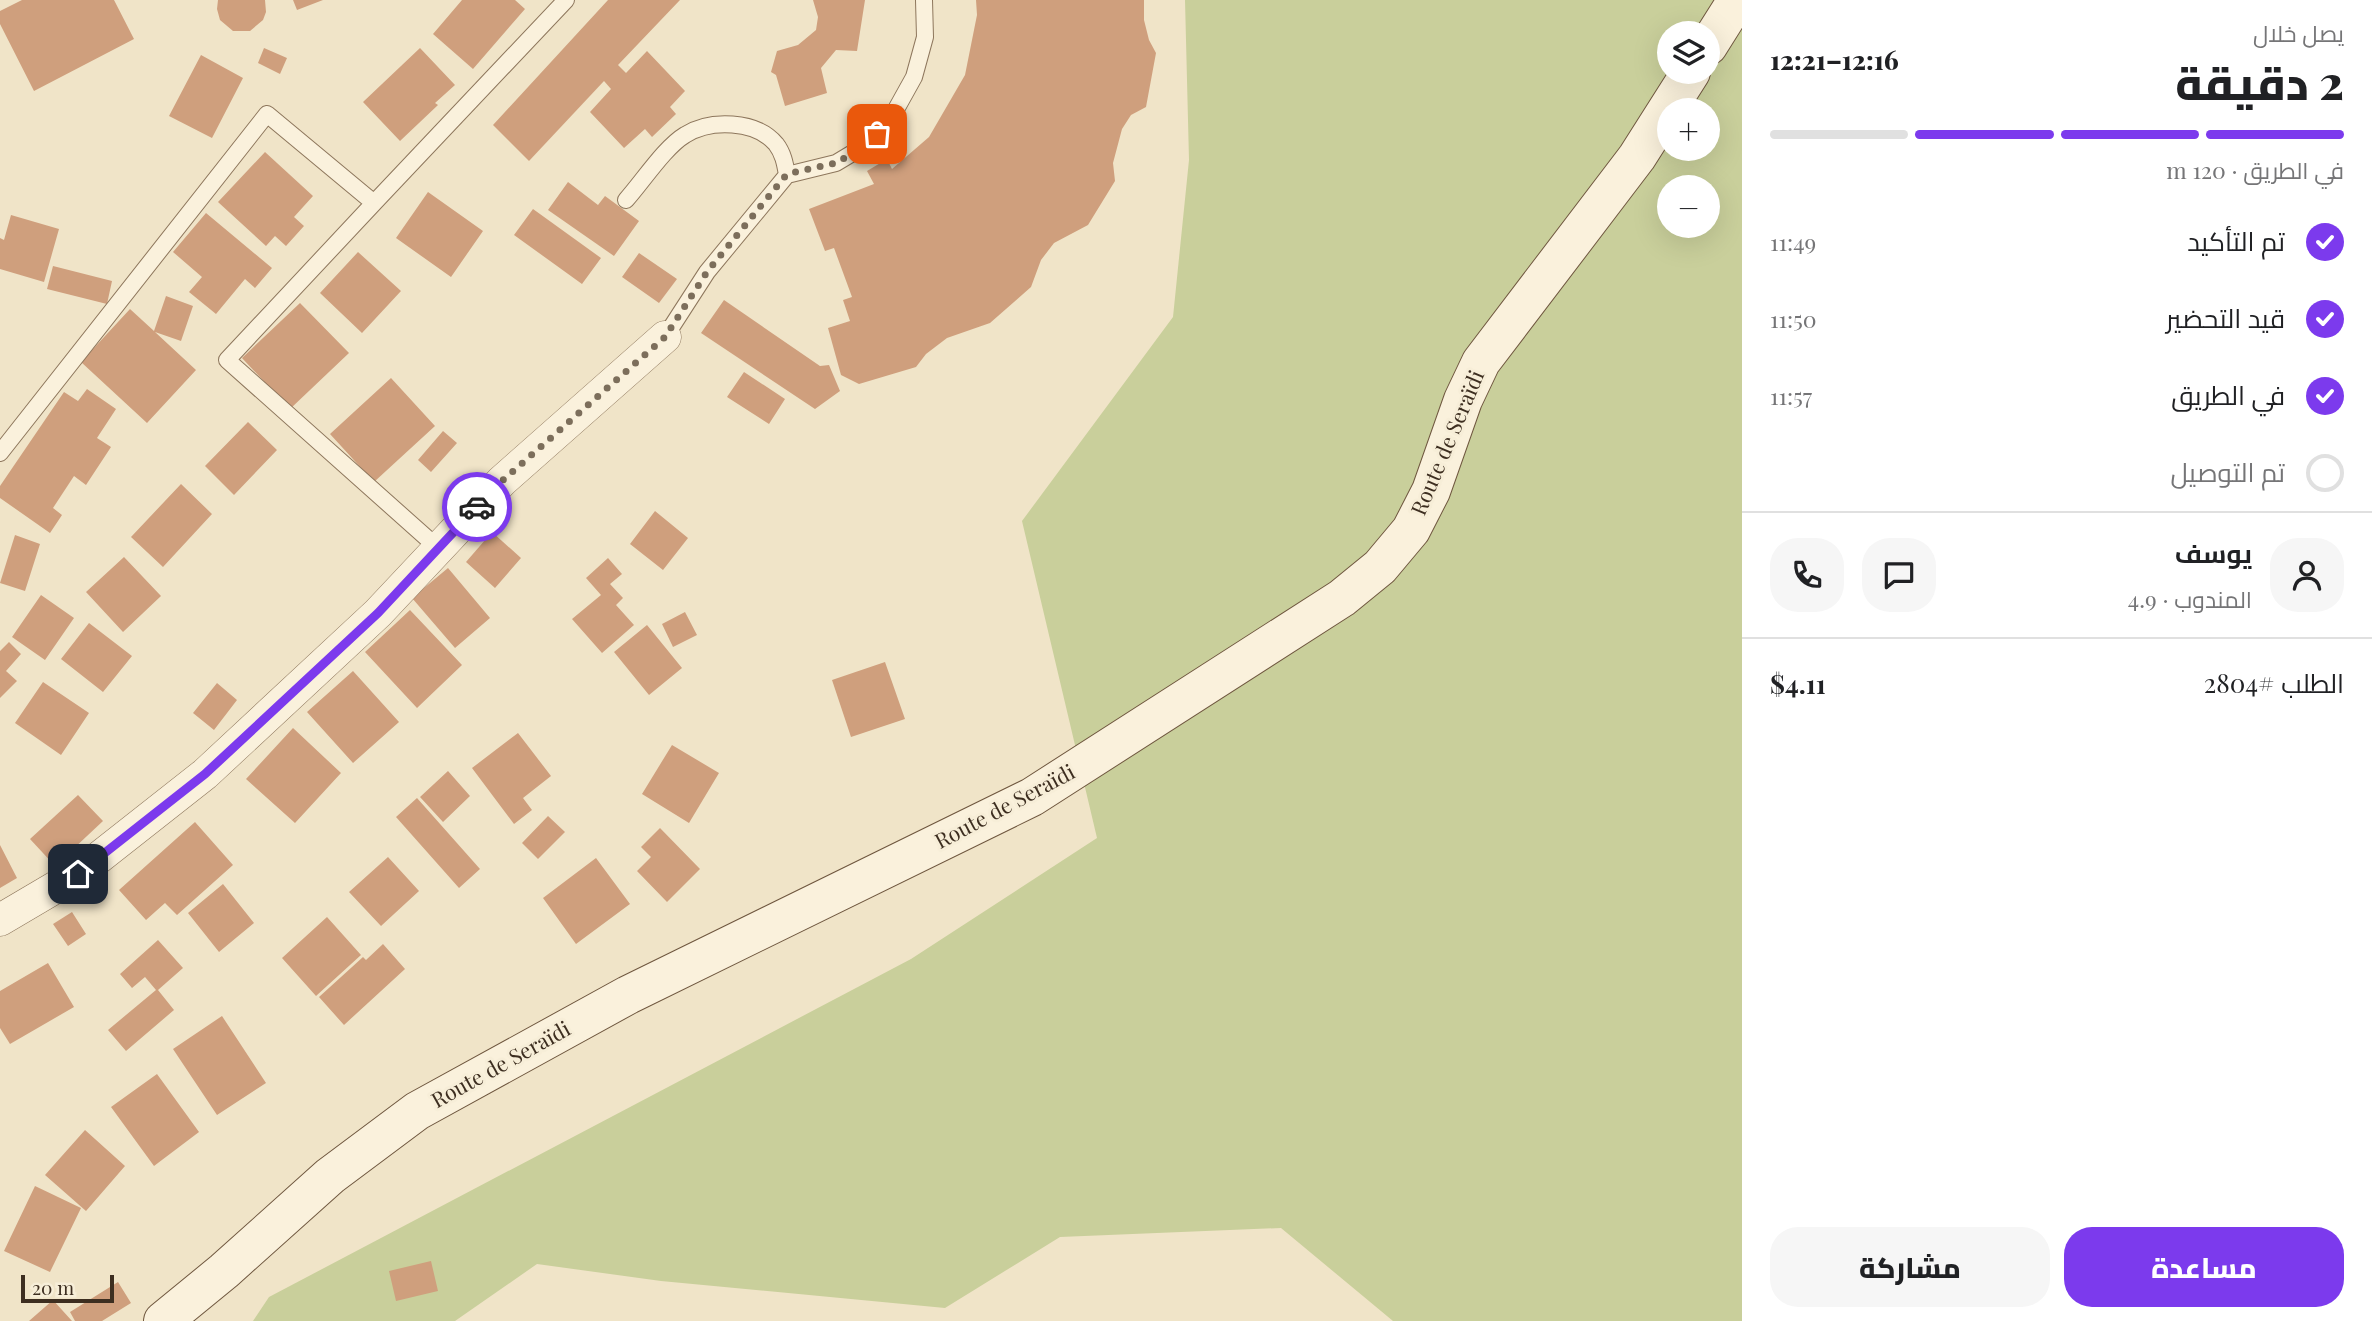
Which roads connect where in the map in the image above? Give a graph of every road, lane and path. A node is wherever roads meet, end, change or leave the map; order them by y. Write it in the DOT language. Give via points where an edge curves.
graph roads {
  1 [pos="566,0"];
  2 [pos="924,0"];
  3 [pos="1737,0"];
  4 [pos="1720,27"];
  5 [pos="1683,84"];
  6 [pos="787,174"];
  7 [pos="626,200"];
  8 [pos="374,203"];
  9 [pos="665,337"];
  10 [pos="0,453"];
  11 [pos="438,548"];
  12 [pos="0,920"];
  13 [pos="163,1321"];
  1 -- 8 [label="lane"];
  2 -- 6 [label="lane" via="925,37 914,78 889,122 866,145 836,163"];
  3 -- 4 [label="main road"];
  5 -- 13 [label="main road, Route de Seraïdi" via="1637,157 1481,362 1411,530 1380,567 1351,591 1032,797 628,995 417,1111 330,1175"];
  6 -- 7 [label="lane" via="774,142 755,129 731,124 705,126 684,135"];
  6 -- 9 [label="lane" via="707,272"];
  8 -- 10 [label="lane" via="267,114"];
  8 -- 11 [label="lane" via="227,360"];
  9 -- 11 [label="street" via="502,481"];
  11 -- 12 [label="street" via="378,613 205,774 78,874"];
}
